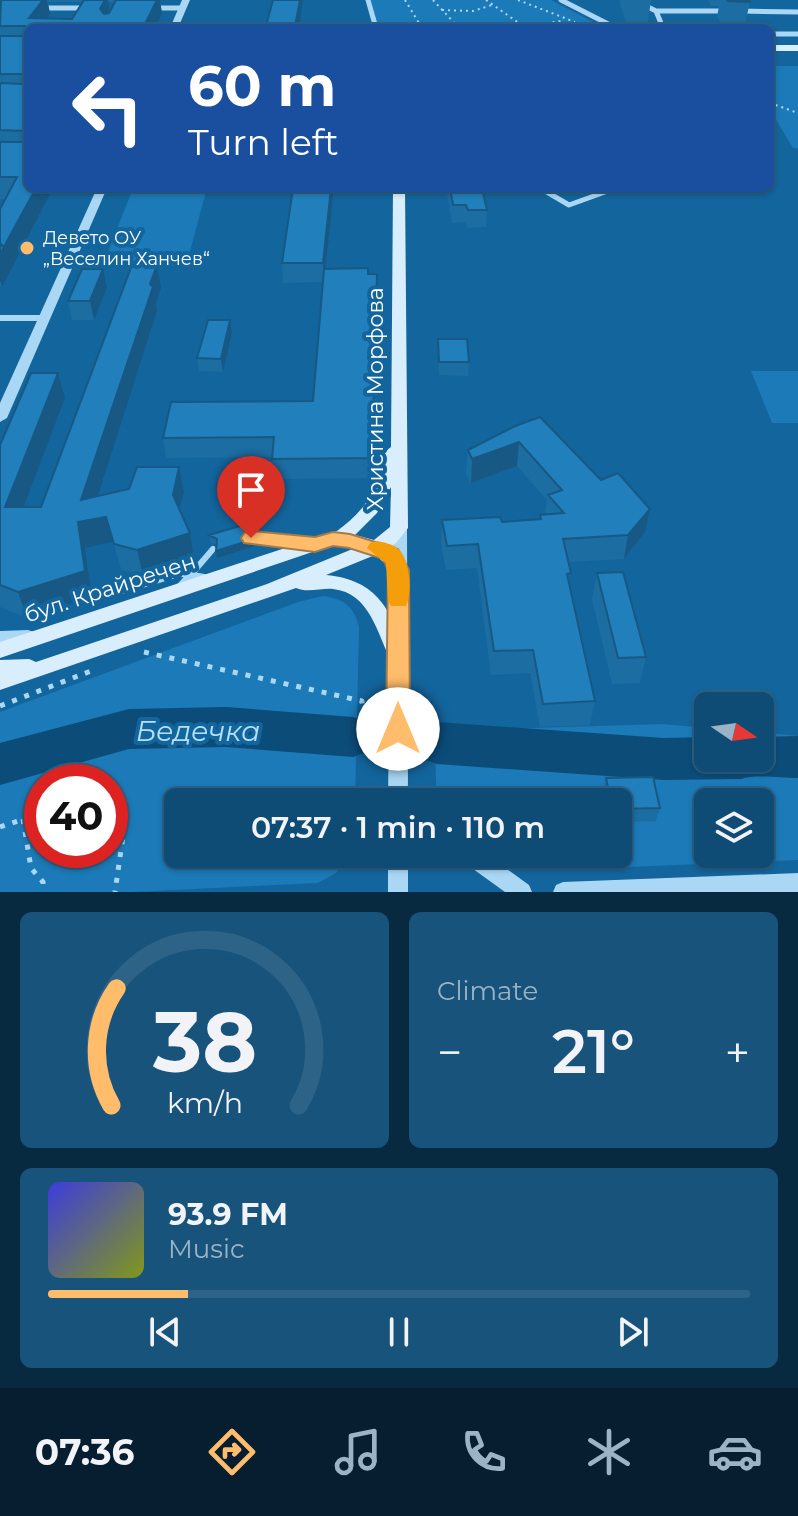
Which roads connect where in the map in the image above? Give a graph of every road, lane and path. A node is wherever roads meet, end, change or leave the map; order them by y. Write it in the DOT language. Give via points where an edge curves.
graph roads {
  1 [pos="368,0"];
  2 [pos="405,0"];
  3 [pos="441,0"];
  4 [pos="486,0"];
  5 [pos="518,0"];
  6 [pos="561,0"];
  7 [pos="634,0"];
  8 [pos="434,2"];
  9 [pos="185,4"];
  10 [pos="492,5"];
  11 [pos="35,8"];
  12 [pos="91,8"];
  13 [pos="141,8"];
  14 [pos="442,10"];
  15 [pos="656,11"];
  16 [pos="798,12"];
  17 [pos="176,24"];
  18 [pos="375,24"];
  19 [pos="420,24"];
  20 [pos="455,24"];
  21 [pos="519,24"];
  22 [pos="544,24"];
  23 [pos="608,24"];
  24 [pos="661,24"];
  25 [pos="774,34"];
  26 [pos="798,34"];
  27 [pos="774,48"];
  28 [pos="798,48"];
  29 [pos="774,104"];
  30 [pos="798,113"];
  31 [pos="100,192"];
  32 [pos="399,192"];
  33 [pos="547,192"];
  34 [pos="605,192"];
  35 [pos="0,318"];
  36 [pos="45,318"];
  37 [pos="0,418"];
  38 [pos="399,427"];
  39 [pos="399,528"];
  40 [pos="251,538"];
  41 [pos="324,542"];
  42 [pos="376,547"];
  43 [pos="213,549"];
  44 [pos="398,570"];
  45 [pos="190,575"];
  46 [pos="212,579"];
  47 [pos="274,589"];
  48 [pos="119,591"];
  49 [pos="176,591"];
  50 [pos="40,637"];
  51 [pos="0,638"];
  52 [pos="0,650"];
  53 [pos="142,652"];
  54 [pos="398,655"];
  55 [pos="47,666"];
  56 [pos="0,668"];
  57 [pos="99,668"];
  58 [pos="0,682"];
  59 [pos="0,706"];
  60 [pos="398,724"];
  61 [pos="398,788"];
  62 [pos="23,819"];
  63 [pos="0,827"];
  64 [pos="118,868"];
  65 [pos="398,868"];
  66 [pos="489,868"];
  67 [pos="798,883"];
  68 [pos="43,892"];
  69 [pos="115,892"];
  70 [pos="398,892"];
  71 [pos="522,892"];
  72 [pos="563,892"];
  1 -- 18 [label="street"];
  2 -- 19 [label="path"];
  3 -- 8 [label="path"];
  4 -- 10 [label="path"];
  5 -- 22 [label="path" via="564,20"];
  6 -- 23 [label="street"];
  7 -- 15 [label="street"];
  8 -- 14 [label="path"];
  9 -- 13 [label="street"];
  9 -- 17 [label="street"];
  10 -- 14 [label="path" via="473,11"];
  10 -- 21 [label="path"];
  11 -- 12 [label="street"];
  14 -- 20 [label="path"];
  15 -- 16 [label="street"];
  15 -- 24 [label="street"];
  25 -- 26 [label="street"];
  27 -- 28 [label="main road"];
  29 -- 30 [label="path"];
  31 -- 36 [label="street"];
  32 -- 38 [label="main road, Христина Морфова"];
  33 -- 34 [label="lane" via="569,205"];
  35 -- 36 [label="street"];
  36 -- 37 [label="street"];
  38 -- 39 [label="main road, Христина Морфова"];
  38 -- 41 [label="main road, бул. Крайречен" via="379,498 358,525"];
  39 -- 42 [label="main road"];
  39 -- 44 [label="street, Христина Морфова"];
  40 -- 41 [label="lane"];
  41 -- 42 [label="main road"];
  41 -- 46 [label="main road, бул. Крайречен"];
  42 -- 44 [label="main road" via="391,554"];
  42 -- 47 [label="main road"];
  43 -- 45 [label="lane"];
  44 -- 54 [label="street, Христина Морфова"];
  45 -- 46 [label="lane"];
  45 -- 48 [label="lane" via="178,573"];
  45 -- 49 [label="lane"];
  46 -- 49 [label="main road, бул. Крайречен"];
  47 -- 54 [label="main road" via="329,582 362,591 381,612"];
  47 -- 55 [label="main road"];
  49 -- 50 [label="main road, бул. Крайречен"];
  50 -- 51 [label="street"];
  50 -- 52 [label="main road, бул. Крайречен"];
  53 -- 60 [label="path" via="362,701 364,716"];
  54 -- 60 [label="street, Христина Морфова"];
  55 -- 56 [label="main road"];
  55 -- 58 [label="main road"];
  57 -- 59 [label="path"];
  60 -- 61 [label="street, Христина Морфова"];
  62 -- 63 [label="path"];
  62 -- 68 [label="path" via="31,868 43,882"];
  64 -- 69 [label="path"];
  65 -- 70 [label="street"];
  66 -- 71 [label="street"];
  67 -- 72 [label="street"];
}
